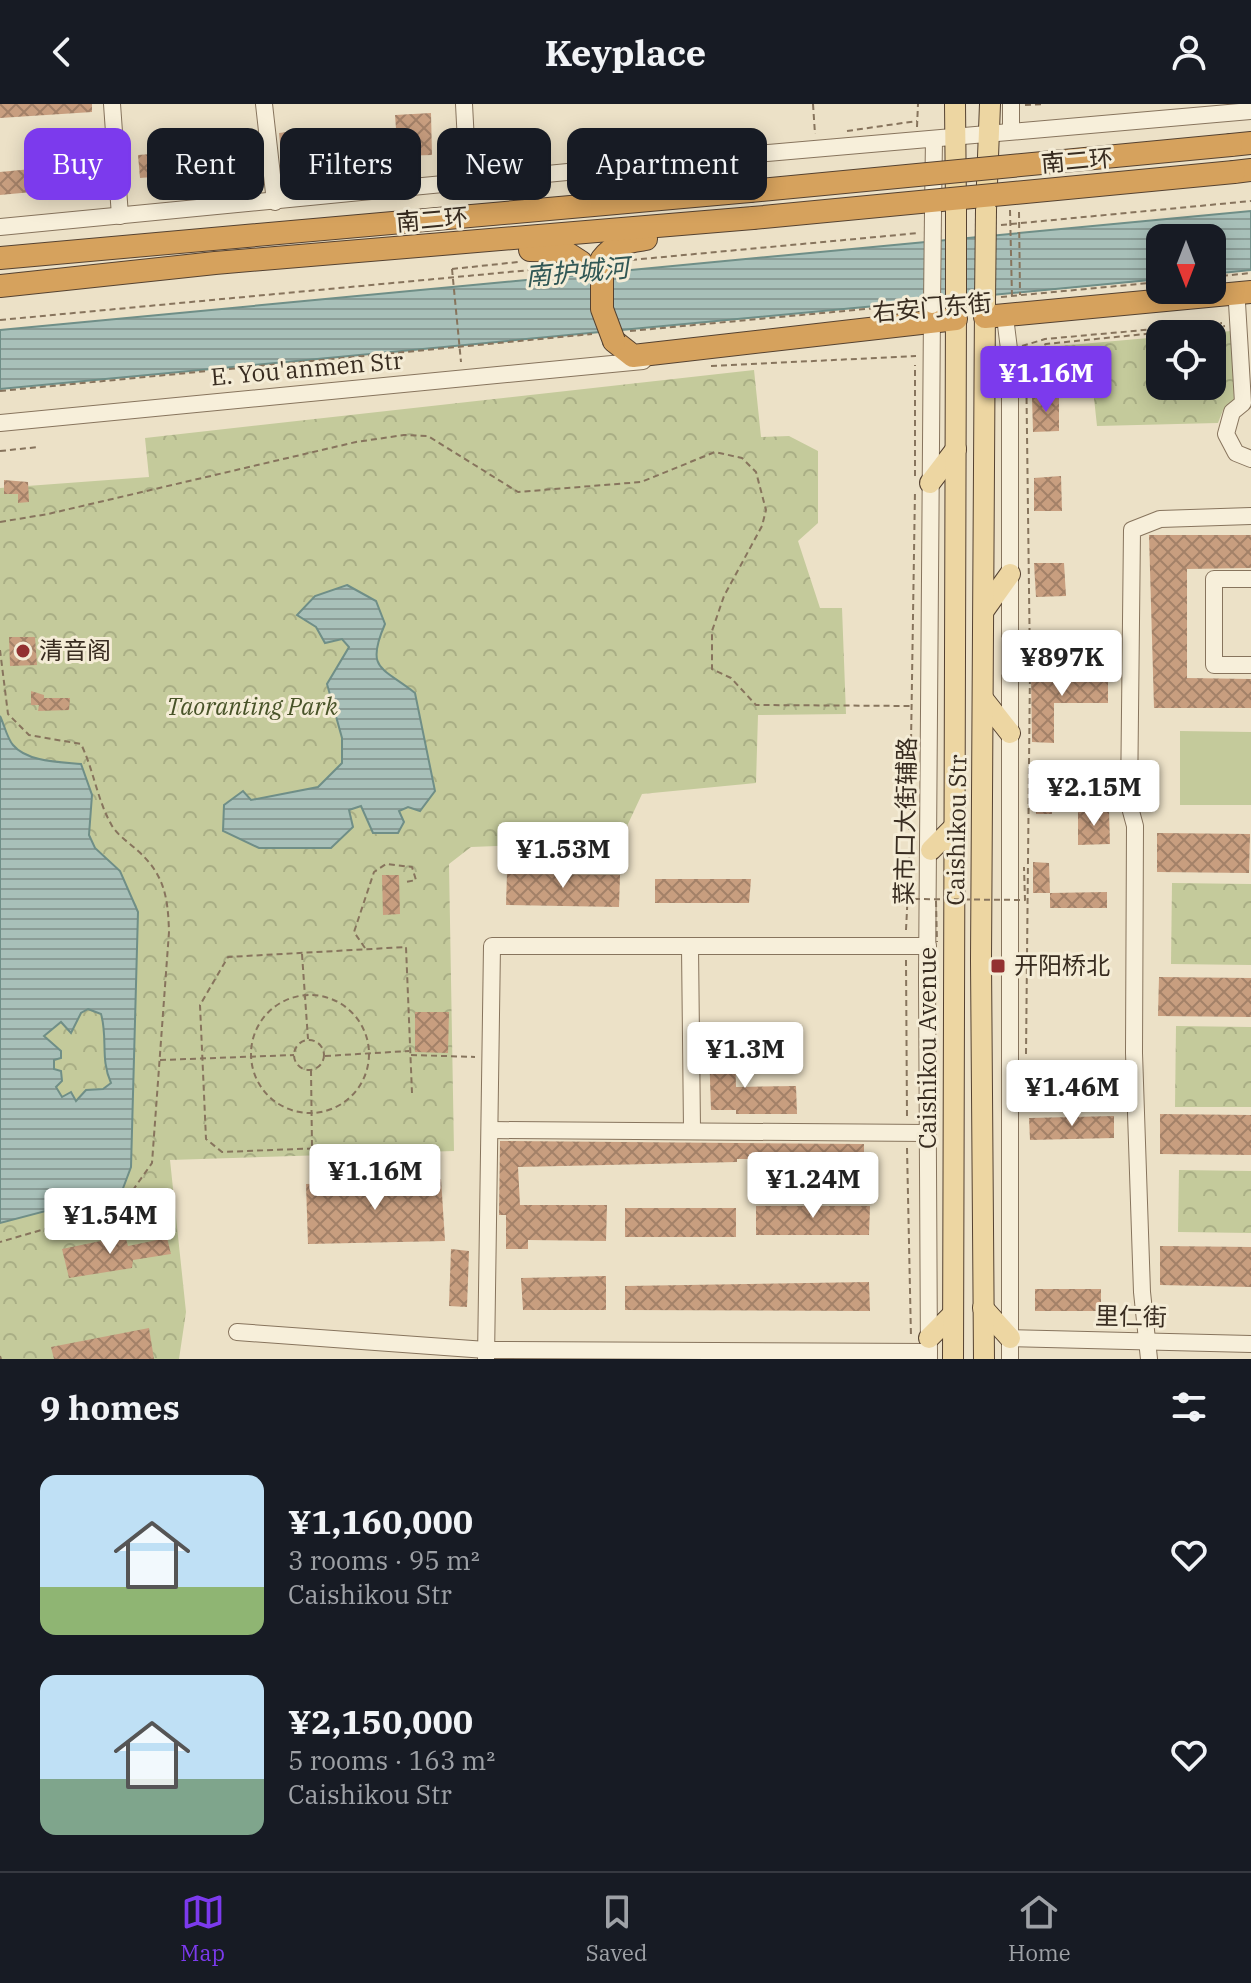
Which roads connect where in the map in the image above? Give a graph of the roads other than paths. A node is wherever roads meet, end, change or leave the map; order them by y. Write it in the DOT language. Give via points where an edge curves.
graph roads {
  1 [pos="112,104"];
  2 [pos="264,104"];
  3 [pos="464,104"];
  4 [pos="955,104"];
  5 [pos="990,104"];
  6 [pos="1011,104"];
  7 [pos="1176,111"];
  8 [pos="1251,111"];
  9 [pos="465,128"];
  10 [pos="1011,131"];
  11 [pos="989,133"];
  12 [pos="944,138"];
  13 [pos="1241,144"];
  14 [pos="1245,172"];
  15 [pos="551,174"];
  16 [pos="437,184"];
  17 [pos="275,202"];
  18 [pos="120,216"];
  19 [pos="715,221"];
  20 [pos="0,227"];
  21 [pos="430,246"];
  22 [pos="0,258"];
  23 [pos="591,261"];
  24 [pos="0,286"];
  25 [pos="1246,299"];
  26 [pos="992,313"];
  27 [pos="929,316"];
  28 [pos="956,318"];
  29 [pos="608,337"];
  30 [pos="618,364"];
  31 [pos="0,423"];
  32 [pos="956,449"];
  33 [pos="1251,459"];
  34 [pos="930,483"];
  35 [pos="1251,516"];
  36 [pos="1010,574"];
  37 [pos="1251,579"];
  38 [pos="985,609"];
  39 [pos="1251,665"];
  40 [pos="984,700"];
  41 [pos="1010,733"];
  42 [pos="955,826"];
  43 [pos="931,850"];
  44 [pos="932,944"];
  45 [pos="690,947"];
  46 [pos="692,1129"];
  47 [pos="490,1130"];
  48 [pos="928,1133"];
  49 [pos="983,1308"];
  50 [pos="953,1314"];
  51 [pos="237,1332"];
  52 [pos="1010,1338"];
  53 [pos="1244,1349"];
  54 [pos="1149,1350"];
  55 [pos="926,1353"];
  56 [pos="486,1355"];
  57 [pos="953,1359"];
  58 [pos="984,1359"];
  59 [pos="1010,1359"];
  1 -- 18 [label="street"];
  2 -- 17 [label="street"];
  3 -- 9 [label="street"];
  4 -- 12 [label="main road, Caishikou Avenue"];
  5 -- 11 [label="main road, Caishikou Str"];
  6 -- 10 [label="street"];
  7 -- 8 [label="street"];
  7 -- 10 [label="street"];
  10 -- 11 [label="street"];
  11 -- 12 [label="street"];
  11 -- 26 [label="main road, Caishikou Str, bridge" via="986,210"];
  12 -- 15 [label="street"];
  12 -- 27 [label="street, 菜市口大街辅路, bridge" via="933,212"];
  12 -- 28 [label="main road, Caishikou Avenue, bridge" via="956,209"];
  13 -- 22 [label="highway, 南二环, bridge"];
  14 -- 19 [label="highway, 南二环, bridge"];
  16 -- 17 [label="street"];
  17 -- 18 [label="street"];
  18 -- 20 [label="street"];
  19 -- 21 [label="highway, 南二环"];
  19 -- 23 [label="highway" via="693,234 622,242"];
  21 -- 23 [label="highway" via="469,254 552,249"];
  21 -- 24 [label="highway, 南二环"];
  23 -- 29 [label="highway" via="594,322"];
  25 -- 26 [label="highway"];
  25 -- 33 [label="street" via="1239,323 1243,403 1232,412 1226,434 1236,453"];
  26 -- 28 [label="street, 右安门东街"];
  26 -- 36 [label="street" via="1010,357"];
  26 -- 38 [label="main road, Caishikou Str"];
  27 -- 28 [label="highway"];
  27 -- 29 [label="highway" via="633,356"];
  27 -- 30 [label="street, 右安门东街"];
  27 -- 34 [label="street, 菜市口大街辅路"];
  28 -- 32 [label="main road, Caishikou Avenue"];
  29 -- 30 [label="highway"];
  30 -- 31 [label="street, E. You'anmen Str"];
  32 -- 34 [label="main road"];
  32 -- 42 [label="main road, Caishikou Avenue"];
  34 -- 43 [label="street, 菜市口大街辅路"];
  35 -- 54 [label="street" via="1160,519 1132,530 1129,804 1135,826 1134,1053 1142,1292"];
  36 -- 38 [label="main road"];
  36 -- 41 [label="street"];
  37 -- 39 [label="street" via="1214,579 1214,665"];
  38 -- 40 [label="main road, Caishikou Str"];
  40 -- 41 [label="main road"];
  40 -- 49 [label="main road, Caishikou Str"];
  41 -- 52 [label="street"];
  42 -- 43 [label="main road"];
  42 -- 50 [label="main road, Caishikou Avenue"];
  43 -- 44 [label="street, 菜市口大街辅路"];
  44 -- 45 [label="street"];
  44 -- 48 [label="street, 菜市口大街辅路"];
  45 -- 46 [label="street"];
  45 -- 47 [label="street" via="492,946"];
  46 -- 47 [label="street"];
  46 -- 48 [label="street"];
  47 -- 56 [label="street"];
  48 -- 55 [label="street, 菜市口大街辅路"];
  49 -- 52 [label="main road"];
  49 -- 58 [label="main road, Caishikou Str"];
  50 -- 55 [label="main road"];
  50 -- 57 [label="main road, Caishikou Avenue"];
  51 -- 56 [label="street"];
  52 -- 54 [label="street, 里仁街"];
  52 -- 59 [label="street"];
  53 -- 54 [label="street, 里仁街"];
  55 -- 56 [label="street"];
}
